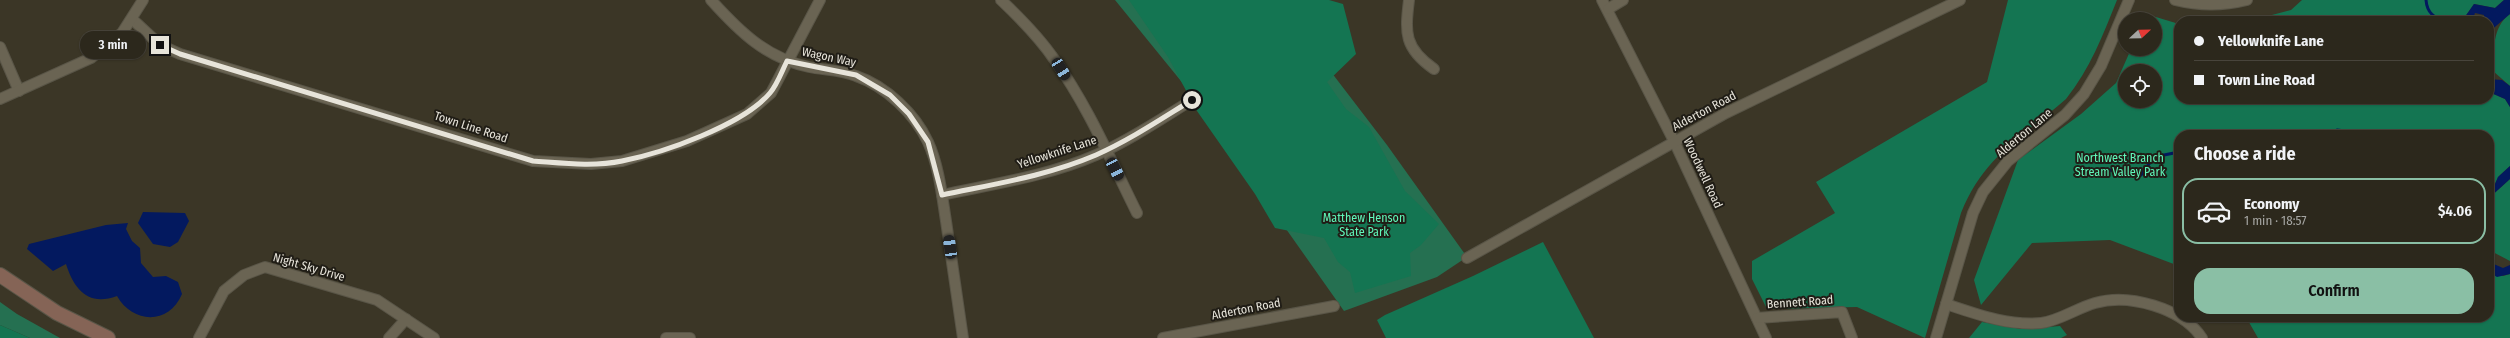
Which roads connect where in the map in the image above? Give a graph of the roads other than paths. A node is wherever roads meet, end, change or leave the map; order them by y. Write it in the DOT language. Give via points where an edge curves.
graph roads {
  1 [pos="143,0"];
  2 [pos="711,0"];
  3 [pos="820,0"];
  4 [pos="1001,0"];
  5 [pos="1409,0"];
  6 [pos="1602,0"];
  7 [pos="1623,0"];
  8 [pos="1960,0"];
  9 [pos="2129,0"];
  10 [pos="2174,0"];
  11 [pos="2248,0"];
  12 [pos="1608,9"];
  13 [pos="132,19"];
  14 [pos="0,47"];
  15 [pos="787,61"];
  16 [pos="1434,69"];
  17 [pos="19,91"];
  18 [pos="0,99"];
  19 [pos="1192,100"];
  20 [pos="1674,141"];
  21 [pos="1106,150"];
  22 [pos="942,195"];
  23 [pos="1137,213"];
  24 [pos="1467,258"];
  25 [pos="0,275"];
  26 [pos="1946,304"];
  27 [pos="1334,306"];
  28 [pos="2174,316"];
  29 [pos="1757,318"];
  30 [pos="406,319"];
  31 [pos="2183,322"];
  32 [pos="1195,335"];
  33 [pos="108,338"];
  34 [pos="199,338"];
  35 [pos="389,338"];
  36 [pos="434,338"];
  37 [pos="666,338"];
  38 [pos="690,338"];
  39 [pos="963,338"];
  40 [pos="1163,338"];
  41 [pos="1766,338"];
  42 [pos="1852,338"];
  43 [pos="1936,338"];
  44 [pos="2202,338"];
  1 -- 13 [label="street"];
  2 -- 15 [label="street, Wagon Way" via="742,33 764,51"];
  3 -- 15 [label="street, Town Line Road"];
  4 -- 21 [label="street" via="1054,58 1081,101"];
  5 -- 16 [label="street" via="1406,29 1412,50"];
  6 -- 12 [label="street, Woodwell Road"];
  7 -- 12 [label="street"];
  8 -- 20 [label="street, Alderton Road" via="1726,113"];
  9 -- 26 [label="street, Alderton Lane" via="2101,66 2084,94 2065,115 2008,161 1983,192 1973,213"];
  10 -- 11 [label="street" via="2188,4 2217,5"];
  12 -- 20 [label="street, Woodwell Road"];
  13 -- 15 [label="street, Town Line Road" via="160,45 180,54 533,161 569,164 622,161 687,141 747,114 771,93"];
  13 -- 17 [label="street" via="122,33 91,58"];
  14 -- 17 [label="street"];
  15 -- 22 [label="street, Wagon Way" via="856,75 890,95 909,114 928,142"];
  17 -- 18 [label="street"];
  19 -- 21 [label="street, Yellowknife Lane"];
  20 -- 24 [label="street, Alderton Road"];
  20 -- 29 [label="street, Woodwell Road"];
  21 -- 22 [label="street, Yellowknife Lane" via="1038,174"];
  21 -- 23 [label="street"];
  22 -- 39 [label="street, Wagon Way"];
  25 -- 33 [label="street" via="57,313"];
  26 -- 28 [label="street" via="2015,323 2042,323 2096,303 2137,300"];
  26 -- 43 [label="street, Alderton Lane"];
  27 -- 32 [label="street, Alderton Road"];
  29 -- 41 [label="street, Woodwell Road"];
  29 -- 42 [label="street, Bennett Road" via="1842,312"];
  30 -- 34 [label="street, Night Sky Drive" via="377,300 265,267 244,274 224,291"];
  30 -- 35 [label="street"];
  30 -- 36 [label="street, Night Sky Drive"];
  31 -- 44 [label="street"];
  32 -- 40 [label="street, Alderton Road"];
  37 -- 38 [label="street"];
}
